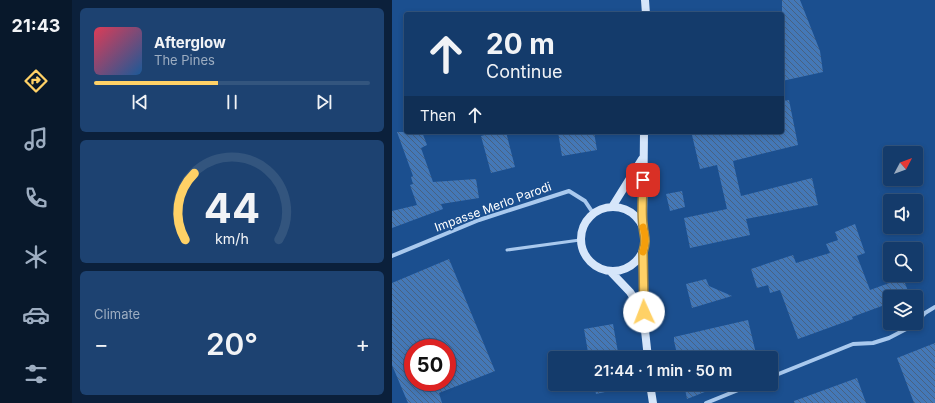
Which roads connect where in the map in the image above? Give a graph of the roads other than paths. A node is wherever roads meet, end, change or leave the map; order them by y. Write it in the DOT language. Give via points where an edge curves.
graph roads {
  1 [pos="646,0"];
  2 [pos="646,12"];
  3 [pos="644,134"];
  4 [pos="643,158"];
  5 [pos="612,206"];
  6 [pos="593,213"];
  7 [pos="643,226"];
  8 [pos="580,240"];
  9 [pos="507,250"];
  10 [pos="643,252"];
  11 [pos="392,256"];
  12 [pos="610,271"];
  13 [pos="935,307"];
  14 [pos="644,312"];
  15 [pos="923,315"];
  16 [pos="904,330"];
  17 [pos="647,351"];
  18 [pos="778,374"];
  19 [pos="651,391"];
  20 [pos="736,391"];
  21 [pos="653,403"];
  22 [pos="706,403"];
  1 -- 2 [label="main road"];
  3 -- 4 [label="main road"];
  4 -- 5 [label="main road"];
  4 -- 7 [label="main road"];
  5 -- 6 [label="main road"];
  5 -- 7 [label="main road" via="631,212"];
  6 -- 8 [label="main road"];
  6 -- 11 [label="street, Impasse Merlo Parodi" via="585,201 569,191 479,220"];
  7 -- 10 [label="main road"];
  8 -- 9 [label="lane"];
  8 -- 12 [label="main road" via="588,259 597,267"];
  10 -- 12 [label="main road" via="631,266"];
  10 -- 14 [label="main road"];
  12 -- 14 [label="main road"];
  13 -- 15 [label="street"];
  14 -- 17 [label="main road"];
  16 -- 18 [label="street" via="873,343 853,344"];
  19 -- 21 [label="main road"];
  20 -- 22 [label="street"];
}
